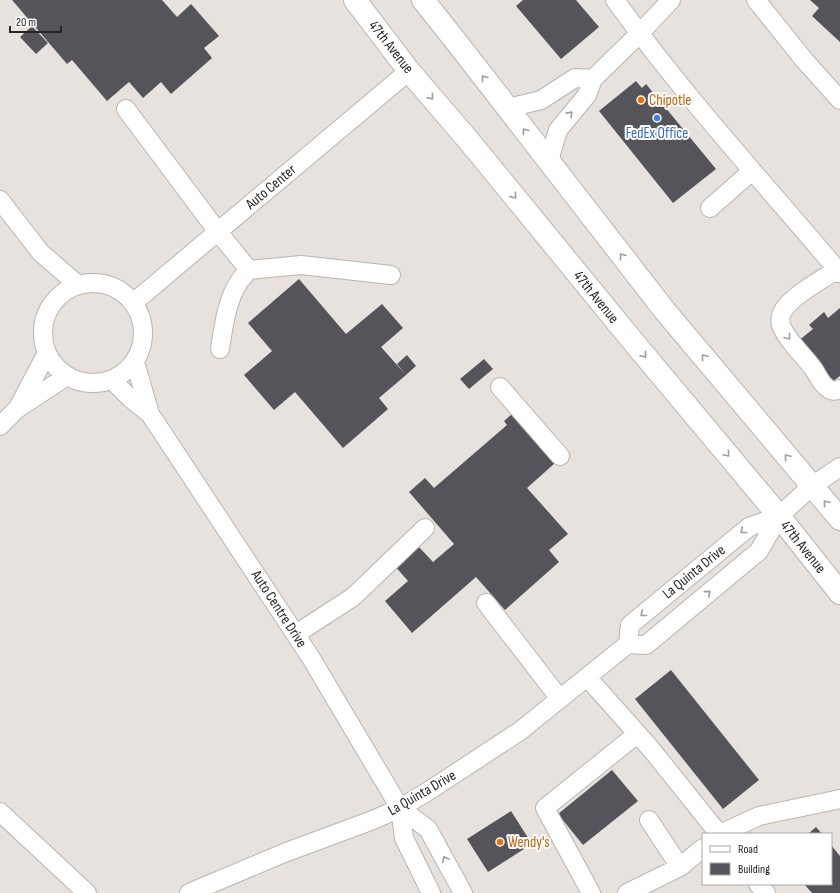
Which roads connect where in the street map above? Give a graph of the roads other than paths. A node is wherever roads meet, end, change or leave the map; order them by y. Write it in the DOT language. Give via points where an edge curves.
graph roads {
  1 [pos="355,0"];
  2 [pos="423,0"];
  3 [pos="615,0"];
  4 [pos="671,0"];
  5 [pos="756,0"];
  6 [pos="639,34"];
  7 [pos="409,71"];
  8 [pos="593,79"];
  9 [pos="840,100"];
  10 [pos="508,108"];
  11 [pos="126,109"];
  12 [pos="549,161"];
  13 [pos="752,171"];
  14 [pos="0,200"];
  15 [pos="710,208"];
  16 [pos="218,232"];
  17 [pos="41,253"];
  18 [pos="249,270"];
  19 [pos="838,272"];
  20 [pos="391,275"];
  21 [pos="78,285"];
  22 [pos="60,295"];
  23 [pos="133,303"];
  24 [pos="220,349"];
  25 [pos="47,353"];
  26 [pos="135,362"];
  27 [pos="67,376"];
  28 [pos="112,380"];
  29 [pos="500,388"];
  30 [pos="840,389"];
  31 [pos="17,409"];
  32 [pos="150,414"];
  33 [pos="0,426"];
  34 [pos="560,456"];
  35 [pos="840,467"];
  36 [pos="812,486"];
  37 [pos="779,516"];
  38 [pos="840,519"];
  39 [pos="425,528"];
  40 [pos="840,593"];
  41 [pos="486,604"];
  42 [pos="296,634"];
  43 [pos="628,644"];
  44 [pos="588,677"];
  45 [pos="560,699"];
  46 [pos="637,734"];
  47 [pos="840,800"];
  48 [pos="400,808"];
  49 [pos="0,812"];
  50 [pos="649,820"];
  51 [pos="719,833"];
  52 [pos="722,833"];
  53 [pos="702,849"];
  54 [pos="680,867"];
  55 [pos="759,885"];
  56 [pos="87,893"];
  57 [pos="189,893"];
  58 [pos="431,893"];
  59 [pos="463,893"];
  60 [pos="591,893"];
  61 [pos="627,893"];
  62 [pos="766,893"];
  1 -- 7 [label="main road, 47th Avenue"];
  10 -- 2 [label="main road, one-way"];
  3 -- 6 [label="street"];
  4 -- 6 [label="street"];
  5 -- 9 [label="street"];
  6 -- 8 [label="street"];
  6 -- 13 [label="street"];
  7 -- 16 [label="street, Auto Center"];
  7 -- 37 [label="main road, 47th Avenue, one-way"];
  8 -- 10 [label="street" via="575,78 541,100"];
  12 -- 8 [label="street, one-way" via="558,130 587,95"];
  12 -- 10 [label="main road, one-way"];
  11 -- 16 [label="street"];
  36 -- 12 [label="main road, one-way" via="665,311"];
  13 -- 15 [label="street"];
  13 -- 19 [label="street"];
  14 -- 17 [label="street"];
  16 -- 18 [label="street"];
  16 -- 23 [label="street, Auto Center"];
  17 -- 21 [label="street"];
  17 -- 22 [label="street"];
  18 -- 20 [label="street" via="301,265"];
  18 -- 24 [label="street" via="238,283 231,299"];
  19 -- 30 [label="street, one-way" via="789,302 781,314 780,323 820,381 830,390"];
  21 -- 22 [label="street"];
  21 -- 23 [label="street" via="93,282 108,285 122,292"];
  22 -- 25 [label="street" via="50,307 44,322 43,338"];
  23 -- 26 [label="street" via="141,317 144,332"];
  25 -- 27 [label="street" via="55,366"];
  25 -- 31 [label="street"];
  26 -- 28 [label="street"];
  26 -- 32 [label="street, Auto Centre Drive"];
  27 -- 28 [label="street" via="89,383"];
  27 -- 31 [label="street"];
  28 -- 32 [label="street, Auto Centre Drive"];
  29 -- 34 [label="street"];
  31 -- 33 [label="street"];
  32 -- 42 [label="street, Auto Centre Drive"];
  35 -- 36 [label="street, La Quinta Drive"];
  36 -- 37 [label="street, La Quinta Drive"];
  38 -- 36 [label="main road, one-way"];
  37 -- 40 [label="main road, 47th Avenue"];
  37 -- 43 [label="street, La Quinta Drive, one-way" via="749,527 630,625"];
  43 -- 37 [label="street, La Quinta Drive, one-way" via="646,645 760,551"];
  39 -- 42 [label="street" via="353,597"];
  41 -- 45 [label="street"];
  42 -- 48 [label="street, Auto Centre Drive"];
  43 -- 44 [label="street, La Quinta Drive"];
  44 -- 45 [label="street, La Quinta Drive"];
  44 -- 46 [label="street"];
  45 -- 48 [label="street, La Quinta Drive" via="520,731"];
  46 -- 51 [label="street"];
  46 -- 60 [label="street" via="545,808"];
  47 -- 52 [label="street" via="759,816"];
  48 -- 57 [label="street, La Quinta Drive"];
  48 -- 58 [label="street, Auto Centre Drive" via="404,838"];
  59 -- 48 [label="street, Auto Centre Drive, one-way" via="428,829"];
  49 -- 56 [label="street"];
  50 -- 54 [label="street"];
  53 -- 54 [label="street"];
  54 -- 61 [label="street"];
  55 -- 62 [label="street"];
}
